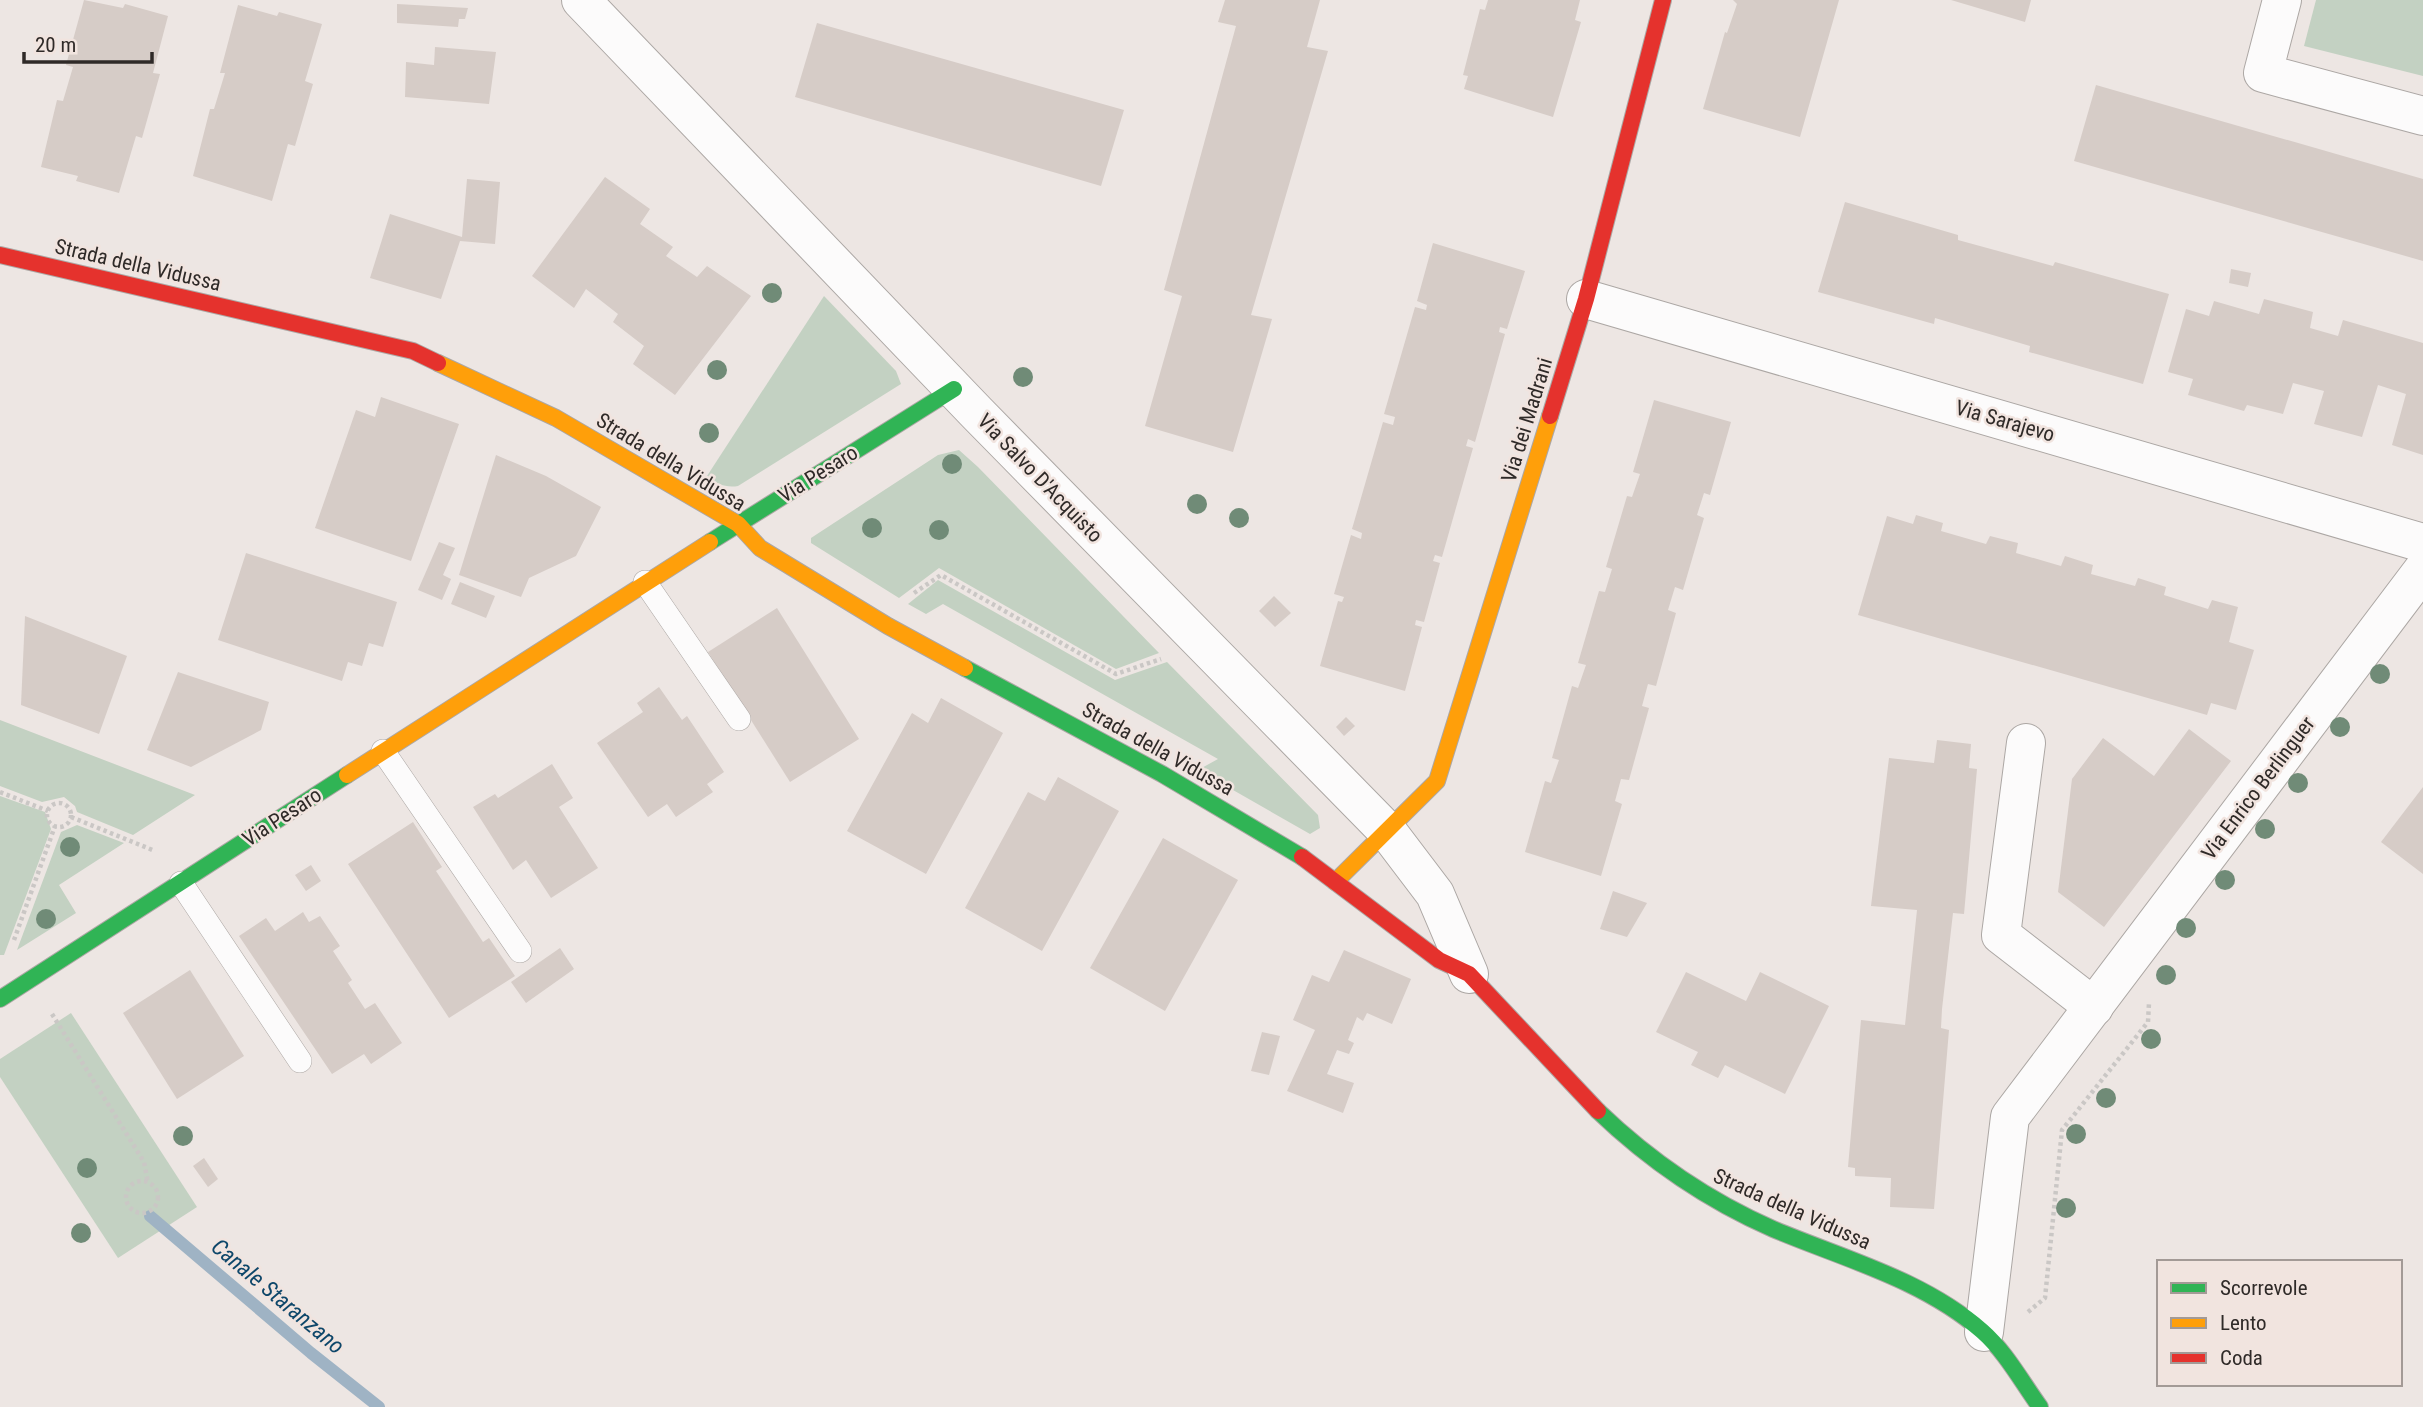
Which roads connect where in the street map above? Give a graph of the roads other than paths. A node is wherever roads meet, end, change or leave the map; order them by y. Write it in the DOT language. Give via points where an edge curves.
graph roads {
  1 [pos="581,0"];
  2 [pos="1663,0"];
  3 [pos="2282,0"];
  4 [pos="2423,116"];
  5 [pos="0,255"];
  6 [pos="1586,299"];
  7 [pos="954,389"];
  8 [pos="738,524"];
  9 [pos="2423,542"];
  10 [pos="2423,570"];
  11 [pos="645,582"];
  12 [pos="739,719"];
  13 [pos="2026,743"];
  14 [pos="383,751"];
  15 [pos="1388,832"];
  16 [pos="1335,882"];
  17 [pos="181,883"];
  18 [pos="520,951"];
  19 [pos="1469,974"];
  20 [pos="0,999"];
  21 [pos="2094,1007"];
  22 [pos="300,1061"];
  23 [pos="1988,1338"];
  24 [pos="2040,1407"];
  1 -- 7 [label="street, Via Salvo D'Acquisto"];
  2 -- 6 [label="street, Via dei Madrani"];
  3 -- 4 [label="street" via="2263,73"];
  5 -- 8 [label="street, Strada della Vidussa" via="413,351 556,418"];
  6 -- 9 [label="street, Via Sarajevo"];
  6 -- 15 [label="street, Via dei Madrani" via="1437,781"];
  7 -- 8 [label="street, Via Pesaro"];
  7 -- 15 [label="street, Via Salvo D'Acquisto"];
  8 -- 11 [label="street, Via Pesaro"];
  8 -- 16 [label="street, Strada della Vidussa" via="760,548 888,626 1162,774 1297,853"];
  10 -- 21 [label="street, Via Enrico Berlinguer"];
  11 -- 12 [label="lane"];
  11 -- 14 [label="street, Via Pesaro"];
  13 -- 21 [label="street" via="2001,935"];
  14 -- 17 [label="street, Via Pesaro"];
  14 -- 18 [label="lane"];
  15 -- 16 [label="street"];
  15 -- 19 [label="street, Via Salvo D'Acquisto" via="1435,894"];
  16 -- 19 [label="street, Strada della Vidussa" via="1439,960"];
  17 -- 20 [label="street, Via Pesaro"];
  17 -- 22 [label="lane"];
  19 -- 23 [label="street, Strada della Vidussa" via="1602,1117 1658,1164 1709,1197 1764,1224 1909,1285 1943,1303"];
  21 -- 23 [label="street, Via Enrico Berlinguer" via="2010,1117"];
  23 -- 24 [label="street, Strada della Vidussa"];
}
